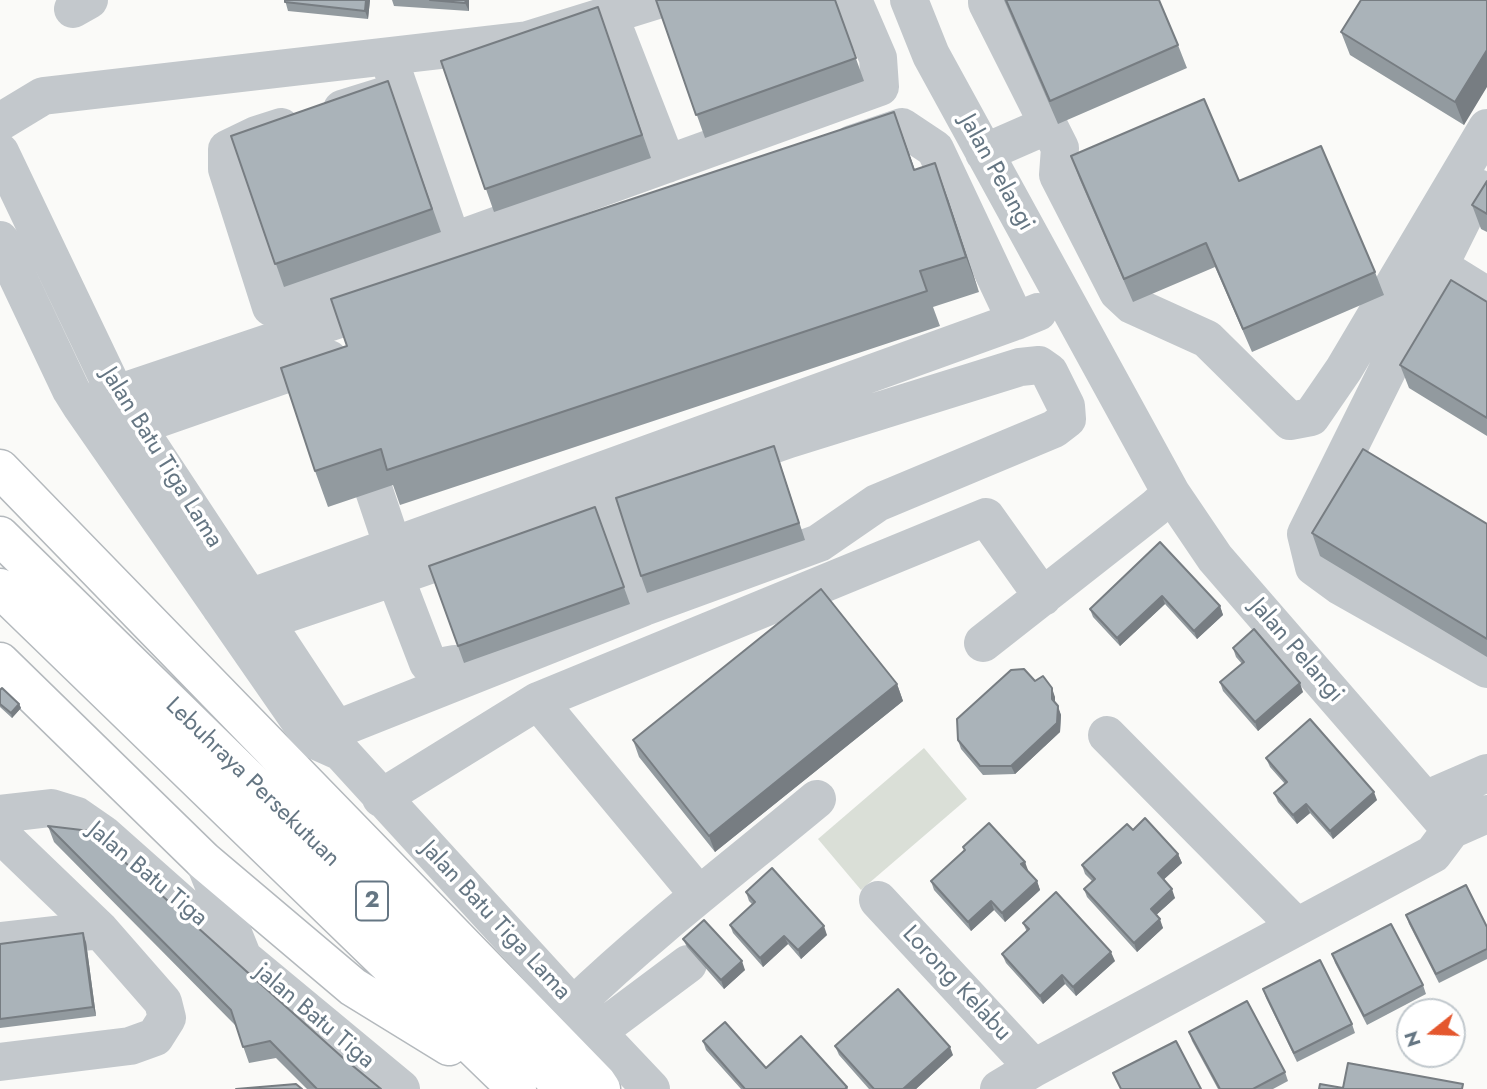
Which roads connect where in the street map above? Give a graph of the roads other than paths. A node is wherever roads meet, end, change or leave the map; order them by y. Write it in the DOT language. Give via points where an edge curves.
graph roads {
  1 [pos="657,0"];
  2 [pos="853,0"];
  3 [pos="909,0"];
  4 [pos="987,0"];
  5 [pos="609,15"];
  6 [pos="394,74"];
  7 [pos="0,122"];
  8 [pos="1048,125"];
  9 [pos="1487,128"];
  10 [pos="979,143"];
  11 [pos="935,149"];
  12 [pos="0,152"];
  13 [pos="814,157"];
  14 [pos="667,164"];
  15 [pos="1487,170"];
  16 [pos="1058,175"];
  17 [pos="1008,197"];
  18 [pos="1474,232"];
  19 [pos="0,240"];
  20 [pos="452,241"];
  21 [pos="1439,266"];
  22 [pos="418,292"];
  23 [pos="1487,296"];
  24 [pos="1066,300"];
  25 [pos="1016,321"];
  26 [pos="111,409"];
  27 [pos="0,469"];
  28 [pos="1171,493"];
  29 [pos="608,502"];
  30 [pos="0,536"];
  31 [pos="394,562"];
  32 [pos="0,587"];
  33 [pos="1043,597"];
  34 [pos="644,607"];
  35 [pos="245,608"];
  36 [pos="982,643"];
  37 [pos="0,662"];
  38 [pos="1487,669"];
  39 [pos="463,679"];
  40 [pos="538,701"];
  41 [pos="1107,735"];
  42 [pos="330,740"];
  43 [pos="1487,773"];
  44 [pos="381,798"];
  45 [pos="817,799"];
  46 [pos="1425,800"];
  47 [pos="0,814"];
  48 [pos="1487,814"];
  49 [pos="1451,830"];
  50 [pos="0,834"];
  51 [pos="204,861"];
  52 [pos="699,895"];
  53 [pos="878,900"];
  54 [pos="1297,927"];
  55 [pos="100,930"];
  56 [pos="0,941"];
  57 [pos="243,958"];
  58 [pos="688,964"];
  59 [pos="585,1019"];
  60 [pos="0,1062"];
  61 [pos="1034,1068"];
  62 [pos="514,1086"];
  63 [pos="593,1088"];
  64 [pos="401,1089"];
  65 [pos="651,1089"];
  66 [pos="999,1089"];
  1 -- 5 [label="street"];
  2 -- 14 [label="street" via="878,58 880,87"];
  3 -- 10 [label="street, Jalan Pelangi" via="931,55"];
  4 -- 8 [label="street"];
  5 -- 6 [label="street"];
  5 -- 14 [label="street"];
  6 -- 7 [label="street" via="43,96"];
  6 -- 20 [label="street"];
  6 -- 20 [label="street" via="227,149 227,169 271,307"];
  8 -- 10 [label="street"];
  8 -- 16 [label="street" via="1060,148"];
  9 -- 16 [label="street" via="1344,369 1311,417 1290,421 1207,339 1132,305 1118,292"];
  10 -- 11 [label="street"];
  10 -- 17 [label="street, Jalan Pelangi"];
  11 -- 13 [label="street" via="902,127"];
  11 -- 25 [label="street"];
  12 -- 26 [label="street, Jalan Batu Tiga Lama"];
  14 -- 20 [label="street"];
  15 -- 18 [label="street"];
  16 -- 17 [label="street"];
  17 -- 24 [label="street, Jalan Pelangi"];
  18 -- 21 [label="street"];
  19 -- 26 [label="street, Jalan Batu Tiga Lama" via="71,390"];
  21 -- 23 [label="street"];
  21 -- 38 [label="street" via="1306,534 1314,567"];
  22 -- 26 [label="street"];
  24 -- 25 [label="street"];
  24 -- 28 [label="street, Jalan Pelangi"];
  25 -- 31 [label="street"];
  26 -- 31 [label="street" via="329,359"];
  26 -- 35 [label="street, Jalan Batu Tiga Lama"];
  26 -- 35 [label="street, Jalan Batu Tiga Lama"];
  27 -- 63 [label="highway"];
  28 -- 33 [label="street"];
  28 -- 46 [label="street, Jalan Pelangi" via="1215,558"];
  29 -- 31 [label="street"];
  29 -- 34 [label="street"];
  29 -- 34 [label="street" via="789,439 1020,367 1039,365 1049,372 1066,406 1067,419 1054,429 877,503 819,543"];
  30 -- 63 [label="highway, Lebuhraya Persekutuan / 2" via="180,712"];
  31 -- 35 [label="street"];
  31 -- 39 [label="street" via="428,663 439,667 456,664"];
  32 -- 62 [label="highway, Lebuhraya Persekutuan / 2"];
  33 -- 36 [label="street"];
  33 -- 40 [label="street" via="986,517"];
  34 -- 39 [label="street"];
  35 -- 42 [label="street, Jalan Batu Tiga Lama"];
  37 -- 51 [label="highway"];
  39 -- 42 [label="street"];
  40 -- 44 [label="street"];
  40 -- 52 [label="street"];
  41 -- 54 [label="street"];
  42 -- 44 [label="street, Jalan Batu Tiga Lama"];
  43 -- 46 [label="street"];
  44 -- 59 [label="street, Jalan Batu Tiga Lama"];
  45 -- 52 [label="street"];
  46 -- 49 [label="street, Jalan Pelangi"];
  47 -- 57 [label="street, Jalan Batu Tiga" via="51,808 78,816"];
  48 -- 49 [label="street"];
  49 -- 54 [label="street" via="1433,854"];
  50 -- 55 [label="street"];
  51 -- 57 [label="street, jalan Batu Tiga"];
  51 -- 62 [label="highway" via="353,987"];
  52 -- 59 [label="street" via="600,980"];
  53 -- 61 [label="street, Lorong Kelabu"];
  54 -- 61 [label="street"];
  55 -- 56 [label="street"];
  55 -- 60 [label="street" via="163,1002 167,1018 155,1037 130,1046"];
  57 -- 64 [label="street, jalan Batu Tiga"];
  58 -- 59 [label="street"];
  59 -- 65 [label="street, Jalan Batu Tiga Lama"];
  61 -- 66 [label="street"];
}
